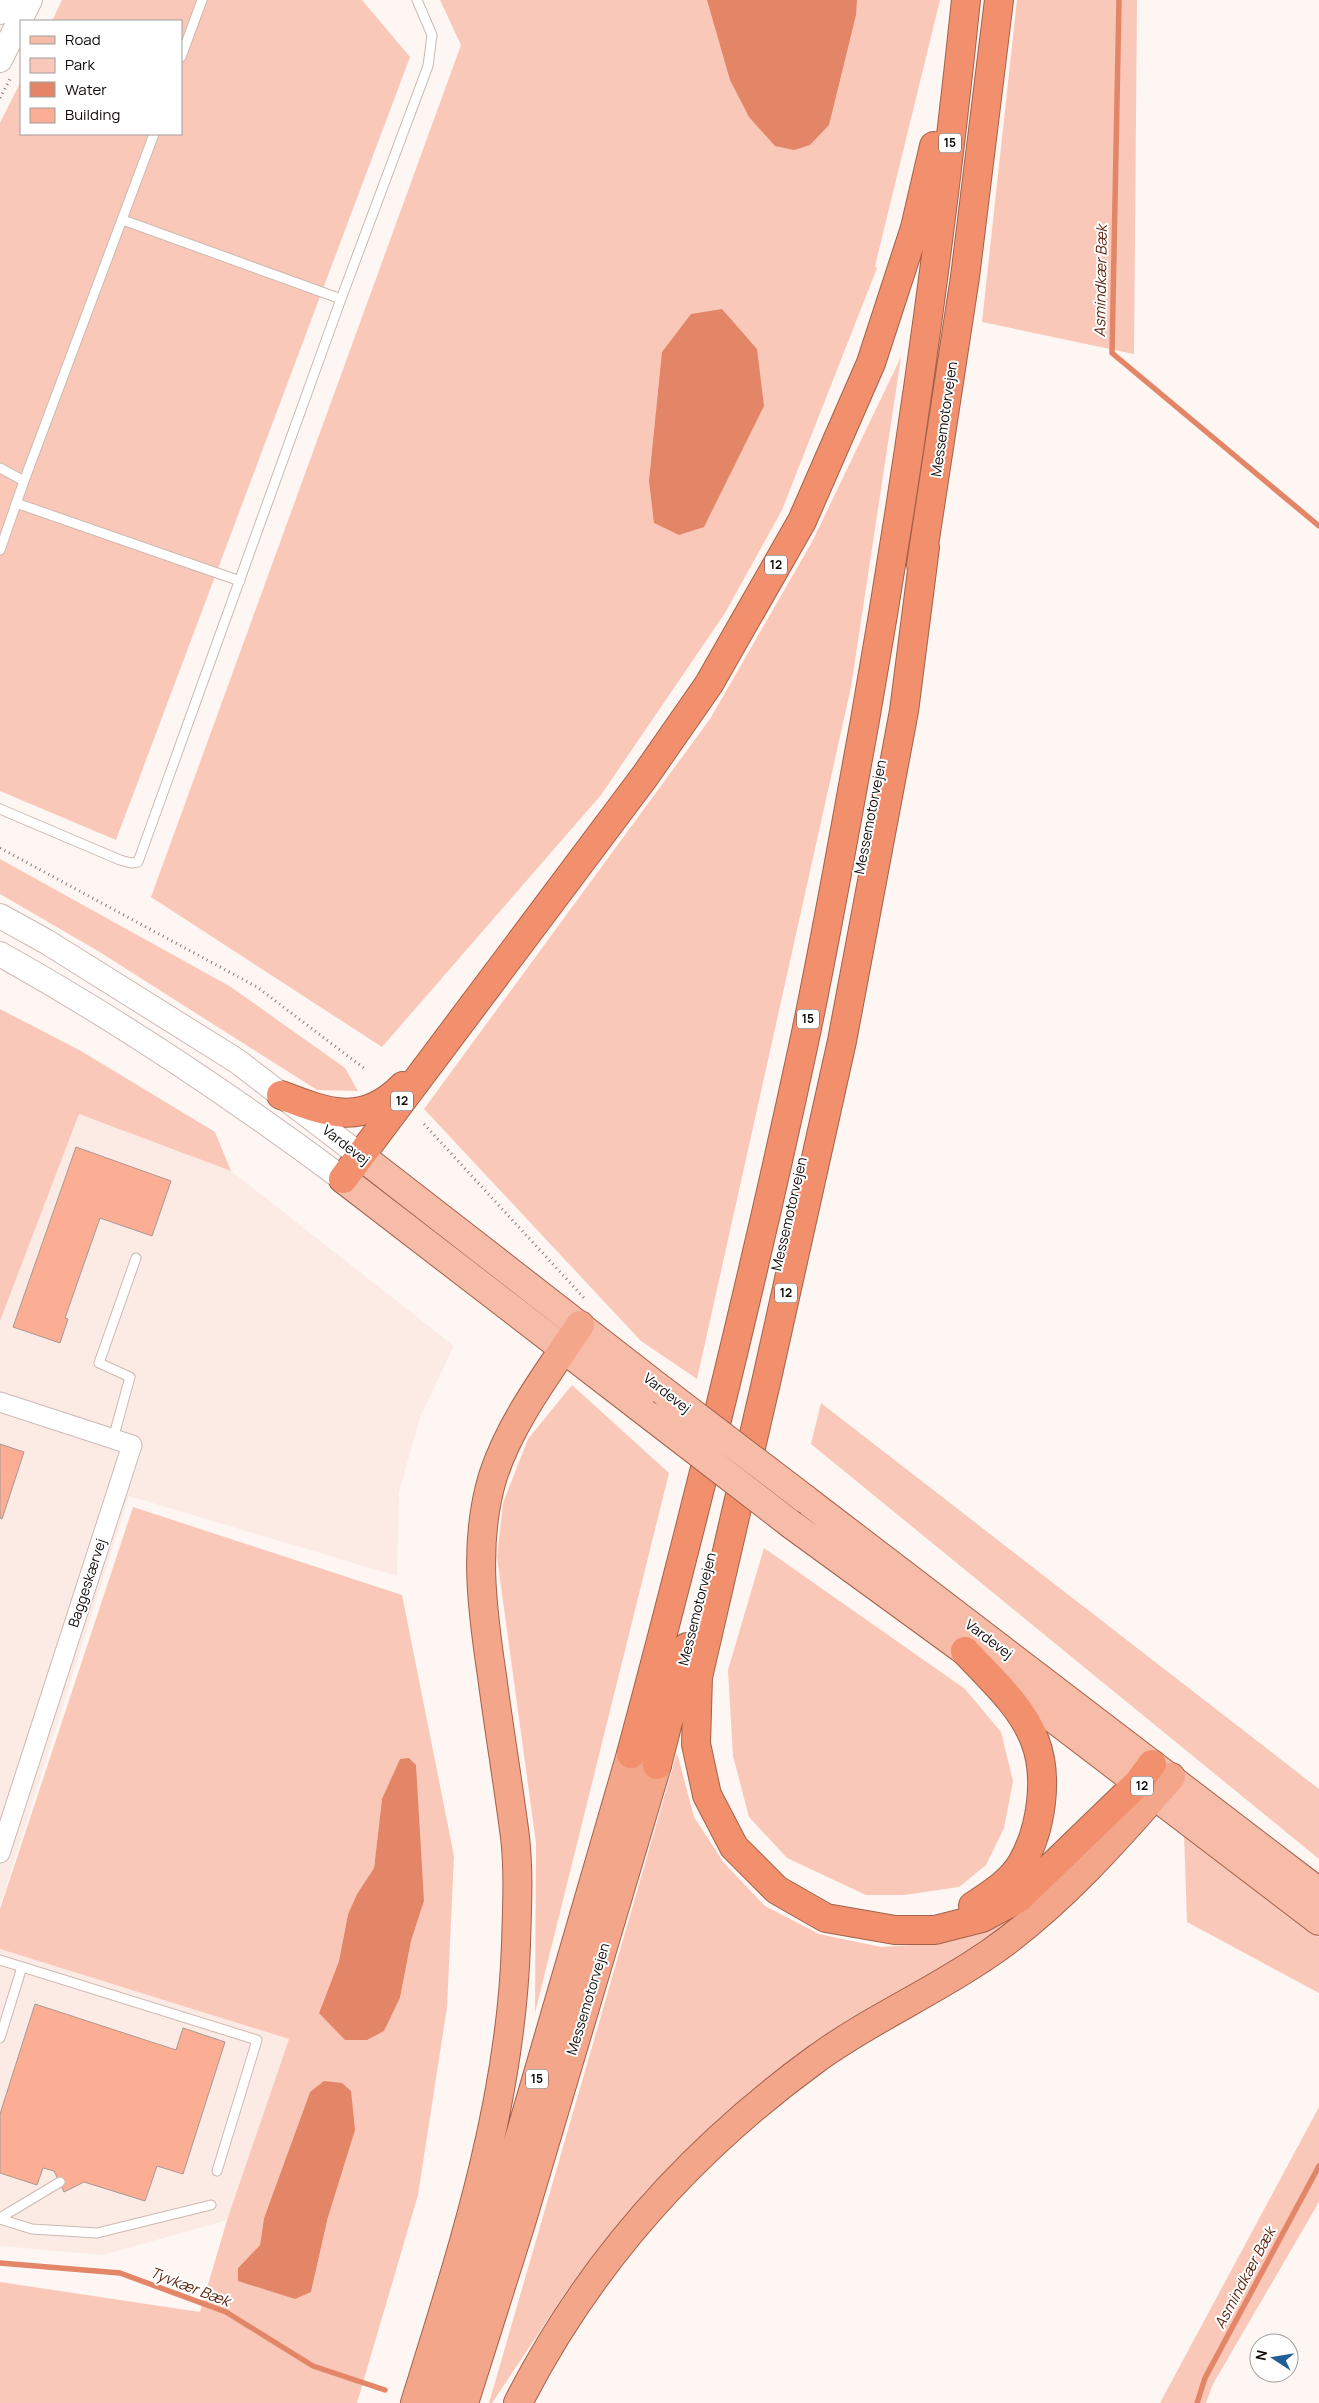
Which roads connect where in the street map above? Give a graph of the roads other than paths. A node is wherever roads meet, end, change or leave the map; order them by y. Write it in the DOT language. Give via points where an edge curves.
graph roads {
  1 [pos="6,0"];
  2 [pos="30,0"];
  3 [pos="202,0"];
  4 [pos="417,0"];
  5 [pos="999,0"];
  6 [pos="965,7"];
  7 [pos="0,12"];
  8 [pos="182,54"];
  9 [pos="0,60"];
  10 [pos="154,135"];
  11 [pos="122,220"];
  12 [pos="341,299"];
  13 [pos="0,468"];
  14 [pos="24,481"];
  15 [pos="16,503"];
  16 [pos="925,547"];
  17 [pos="0,550"];
  18 [pos="240,581"];
  19 [pos="0,809"];
  20 [pos="0,916"];
  21 [pos="0,954"];
  22 [pos="443,1045"];
  23 [pos="281,1095"];
  24 [pos="360,1156"];
  25 [pos="343,1179"];
  26 [pos="136,1258"];
  27 [pos="585,1315"];
  28 [pos="564,1349"];
  29 [pos="0,1402"];
  30 [pos="113,1439"];
  31 [pos="965,1651"];
  32 [pos="1154,1780"];
  33 [pos="0,1853"];
  34 [pos="1319,1892"];
  35 [pos="1319,1921"];
  36 [pos="895,1930"];
  37 [pos="0,1960"];
  38 [pos="22,1967"];
  39 [pos="0,2038"];
  40 [pos="217,2171"];
  41 [pos="60,2182"];
  42 [pos="211,2205"];
  43 [pos="0,2218"];
  44 [pos="415,2403"];
  45 [pos="440,2403"];
  46 [pos="464,2403"];
  47 [pos="518,2403"];
  1 -- 7 [label="street"];
  2 -- 9 [label="street"];
  3 -- 8 [label="lane"];
  4 -- 12 [label="lane" via="432,35 428,66"];
  5 -- 16 [label="highway, Messemotorvejen / 12"];
  6 -- 22 [label="highway, 12" via="916,228 870,363 802,521 709,684 645,776"];
  6 -- 45 [label="highway, Messemotorvejen / 15" via="925,341 896,544 804,1044 683,1560 631,1754"];
  10 -- 11 [label="lane"];
  11 -- 12 [label="lane"];
  11 -- 14 [label="lane"];
  12 -- 18 [label="lane"];
  13 -- 14 [label="lane"];
  14 -- 15 [label="lane"];
  15 -- 17 [label="lane"];
  15 -- 18 [label="lane"];
  16 -- 36 [label="highway, 12" via="904,711 842,1041 698,1677 696,1744 707,1795 734,1847 776,1890 826,1918"];
  16 -- 46 [label="highway, Messemotorvejen / 15" via="820,1072 752,1378 657,1765"];
  18 -- 19 [label="lane" via="138,862 120,860"];
  20 -- 23 [label="street, Vardevej" via="237,1061"];
  21 -- 25 [label="street, Vardevej" via="152,1044"];
  22 -- 23 [label="highway" via="389,1100 366,1110 344,1114 316,1109"];
  22 -- 24 [label="highway, 12"];
  23 -- 24 [label="street, Vardevej"];
  24 -- 25 [label="highway, 12"];
  24 -- 27 [label="main road, Vardevej"];
  25 -- 28 [label="main road, Vardevej / 12"];
  26 -- 30 [label="lane" via="100,1363 130,1377"];
  27 -- 28 [label="highway"];
  27 -- 32 [label="main road, Vardevej, bridge" via="662,1390 805,1499"];
  28 -- 31 [label="main road, Vardevej / 12, bridge" via="792,1525"];
  28 -- 44 [label="highway" via="512,1431 494,1474 484,1510 480,1559 483,1618 515,1841 516,1944 510,2030 494,2128 472,2221"];
  29 -- 30 [label="street, Baggeskærvej"];
  30 -- 33 [label="street, Baggeskærvej" via="132,1445"];
  31 -- 32 [label="main road, Vardevej / 12"];
  31 -- 36 [label="highway" via="1013,1704 1035,1741 1044,1785 1038,1824 1022,1864 1000,1888 966,1911"];
  32 -- 34 [label="main road, Vardevej / 12"];
  32 -- 35 [label="main road, Vardevej / 12"];
  32 -- 36 [label="highway, 12" via="1019,1898 982,1918 944,1928"];
  32 -- 47 [label="highway" via="1055,1900 990,1953 817,2058 727,2131 654,2201 591,2280 543,2353"];
  37 -- 38 [label="lane"];
  38 -- 39 [label="lane"];
  38 -- 40 [label="lane" via="258,2040"];
  41 -- 43 [label="lane"];
  42 -- 43 [label="lane" via="97,2232 32,2229"];
}
